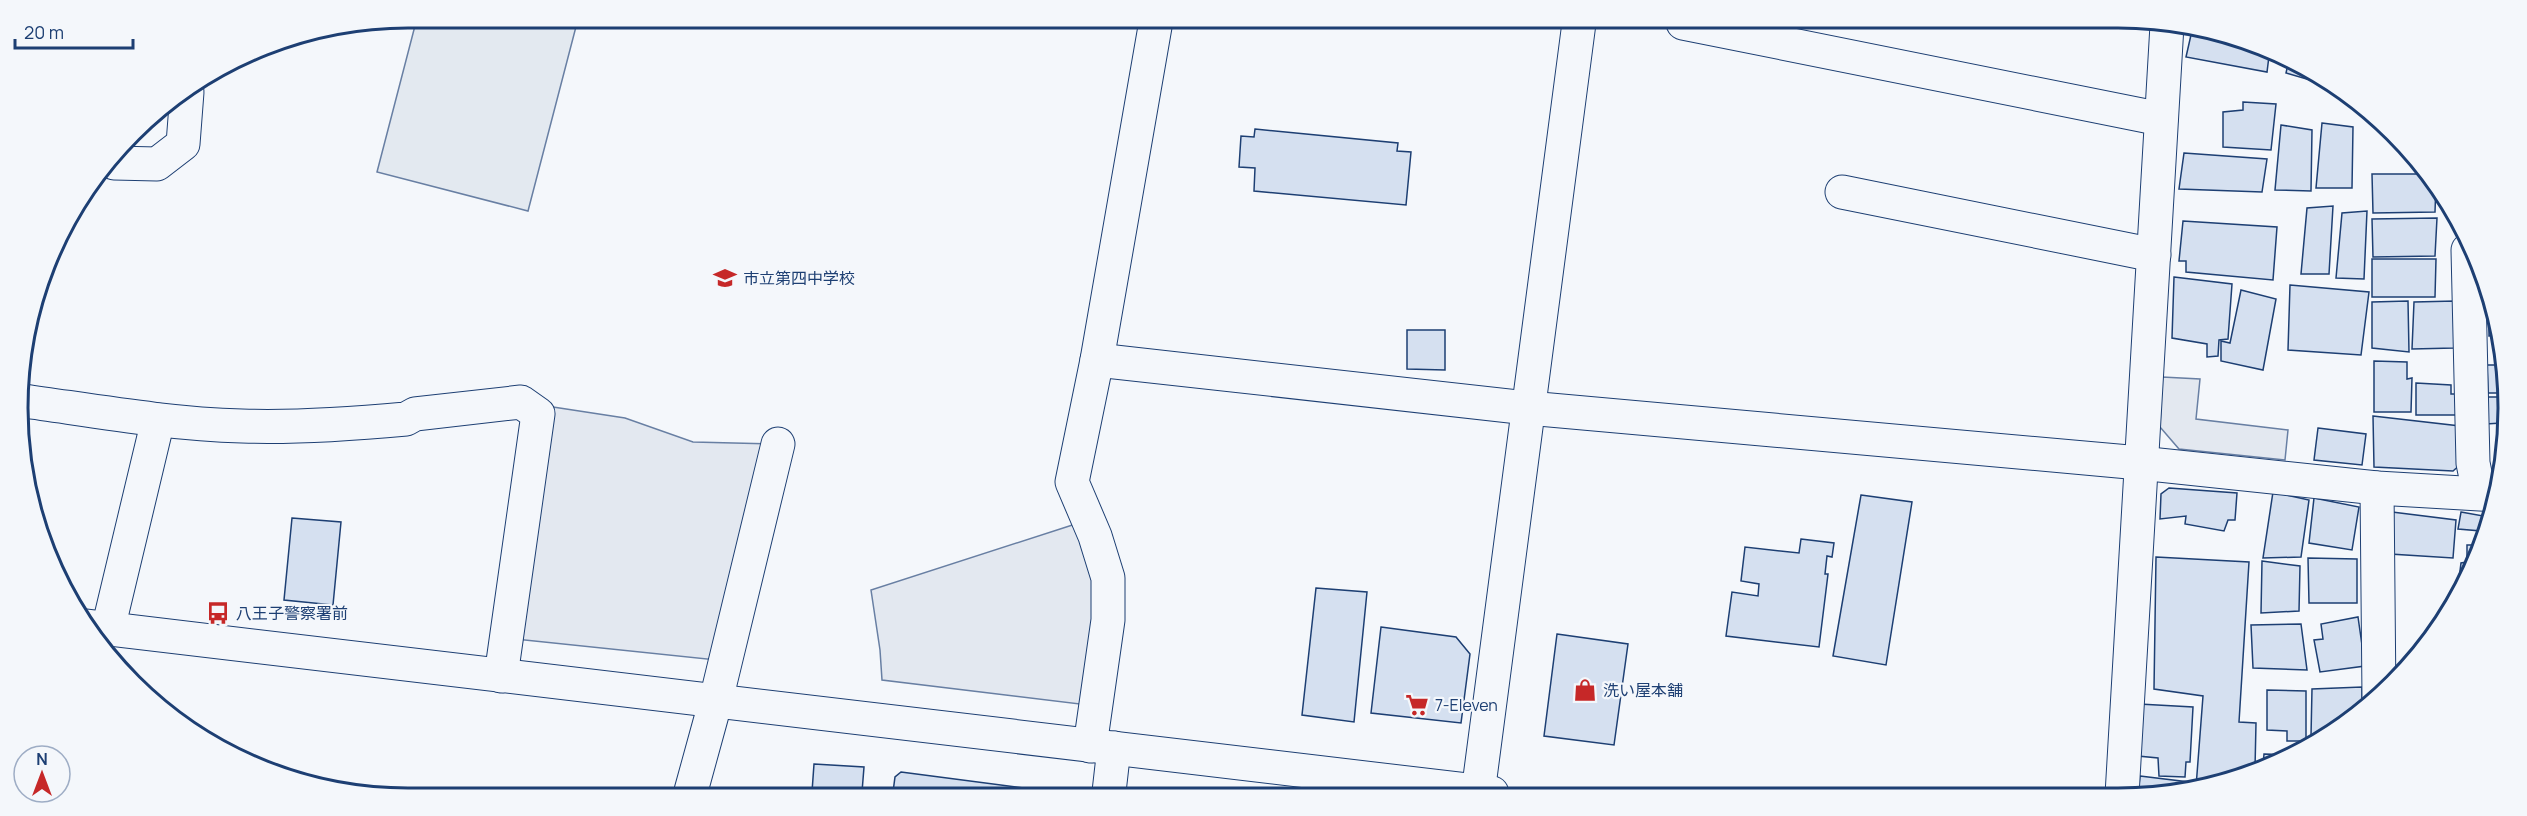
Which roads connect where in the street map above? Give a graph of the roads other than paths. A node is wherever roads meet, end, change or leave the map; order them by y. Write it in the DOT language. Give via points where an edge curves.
graph roads {
  1 [pos="1155,28"];
  2 [pos="1578,28"];
  3 [pos="1708,28"];
  4 [pos="2167,32"];
  5 [pos="186,100"];
  6 [pos="2161,119"];
  7 [pos="119,163"];
  8 [pos="1842,192"];
  9 [pos="2154,255"];
  10 [pos="2468,259"];
  11 [pos="1097,360"];
  12 [pos="28,401"];
  13 [pos="1528,408"];
  14 [pos="158,420"];
  15 [pos="778,444"];
  16 [pos="2140,463"];
  17 [pos="2377,488"];
  18 [pos="2488,494"];
  19 [pos="97,625"];
  20 [pos="98,627"];
  21 [pos="501,676"];
  22 [pos="2379,684"];
  23 [pos="716,700"];
  24 [pos="1102,747"];
  25 [pos="692,788"];
  26 [pos="1108,788"];
  27 [pos="1449,788"];
  28 [pos="1483,788"];
  29 [pos="2122,788"];
  1 -- 11 [label="street"];
  2 -- 13 [label="street"];
  3 -- 6 [label="street"];
  4 -- 6 [label="street"];
  5 -- 7 [label="street" via="183,144 157,164"];
  6 -- 9 [label="street"];
  8 -- 9 [label="street"];
  9 -- 16 [label="street"];
  10 -- 18 [label="street" via="2473,463"];
  11 -- 13 [label="street"];
  11 -- 24 [label="street" via="1072,483 1108,578"];
  12 -- 14 [label="street"];
  13 -- 16 [label="street"];
  13 -- 28 [label="street"];
  14 -- 19 [label="street"];
  14 -- 21 [label="street" via="317,427 520,402 538,414"];
  15 -- 23 [label="street"];
  16 -- 17 [label="street"];
  16 -- 29 [label="street"];
  17 -- 18 [label="street"];
  17 -- 22 [label="street"];
  20 -- 21 [label="street"];
  21 -- 23 [label="street"];
  23 -- 24 [label="street"];
  23 -- 25 [label="street"];
  24 -- 26 [label="street"];
  24 -- 27 [label="street"];
}
